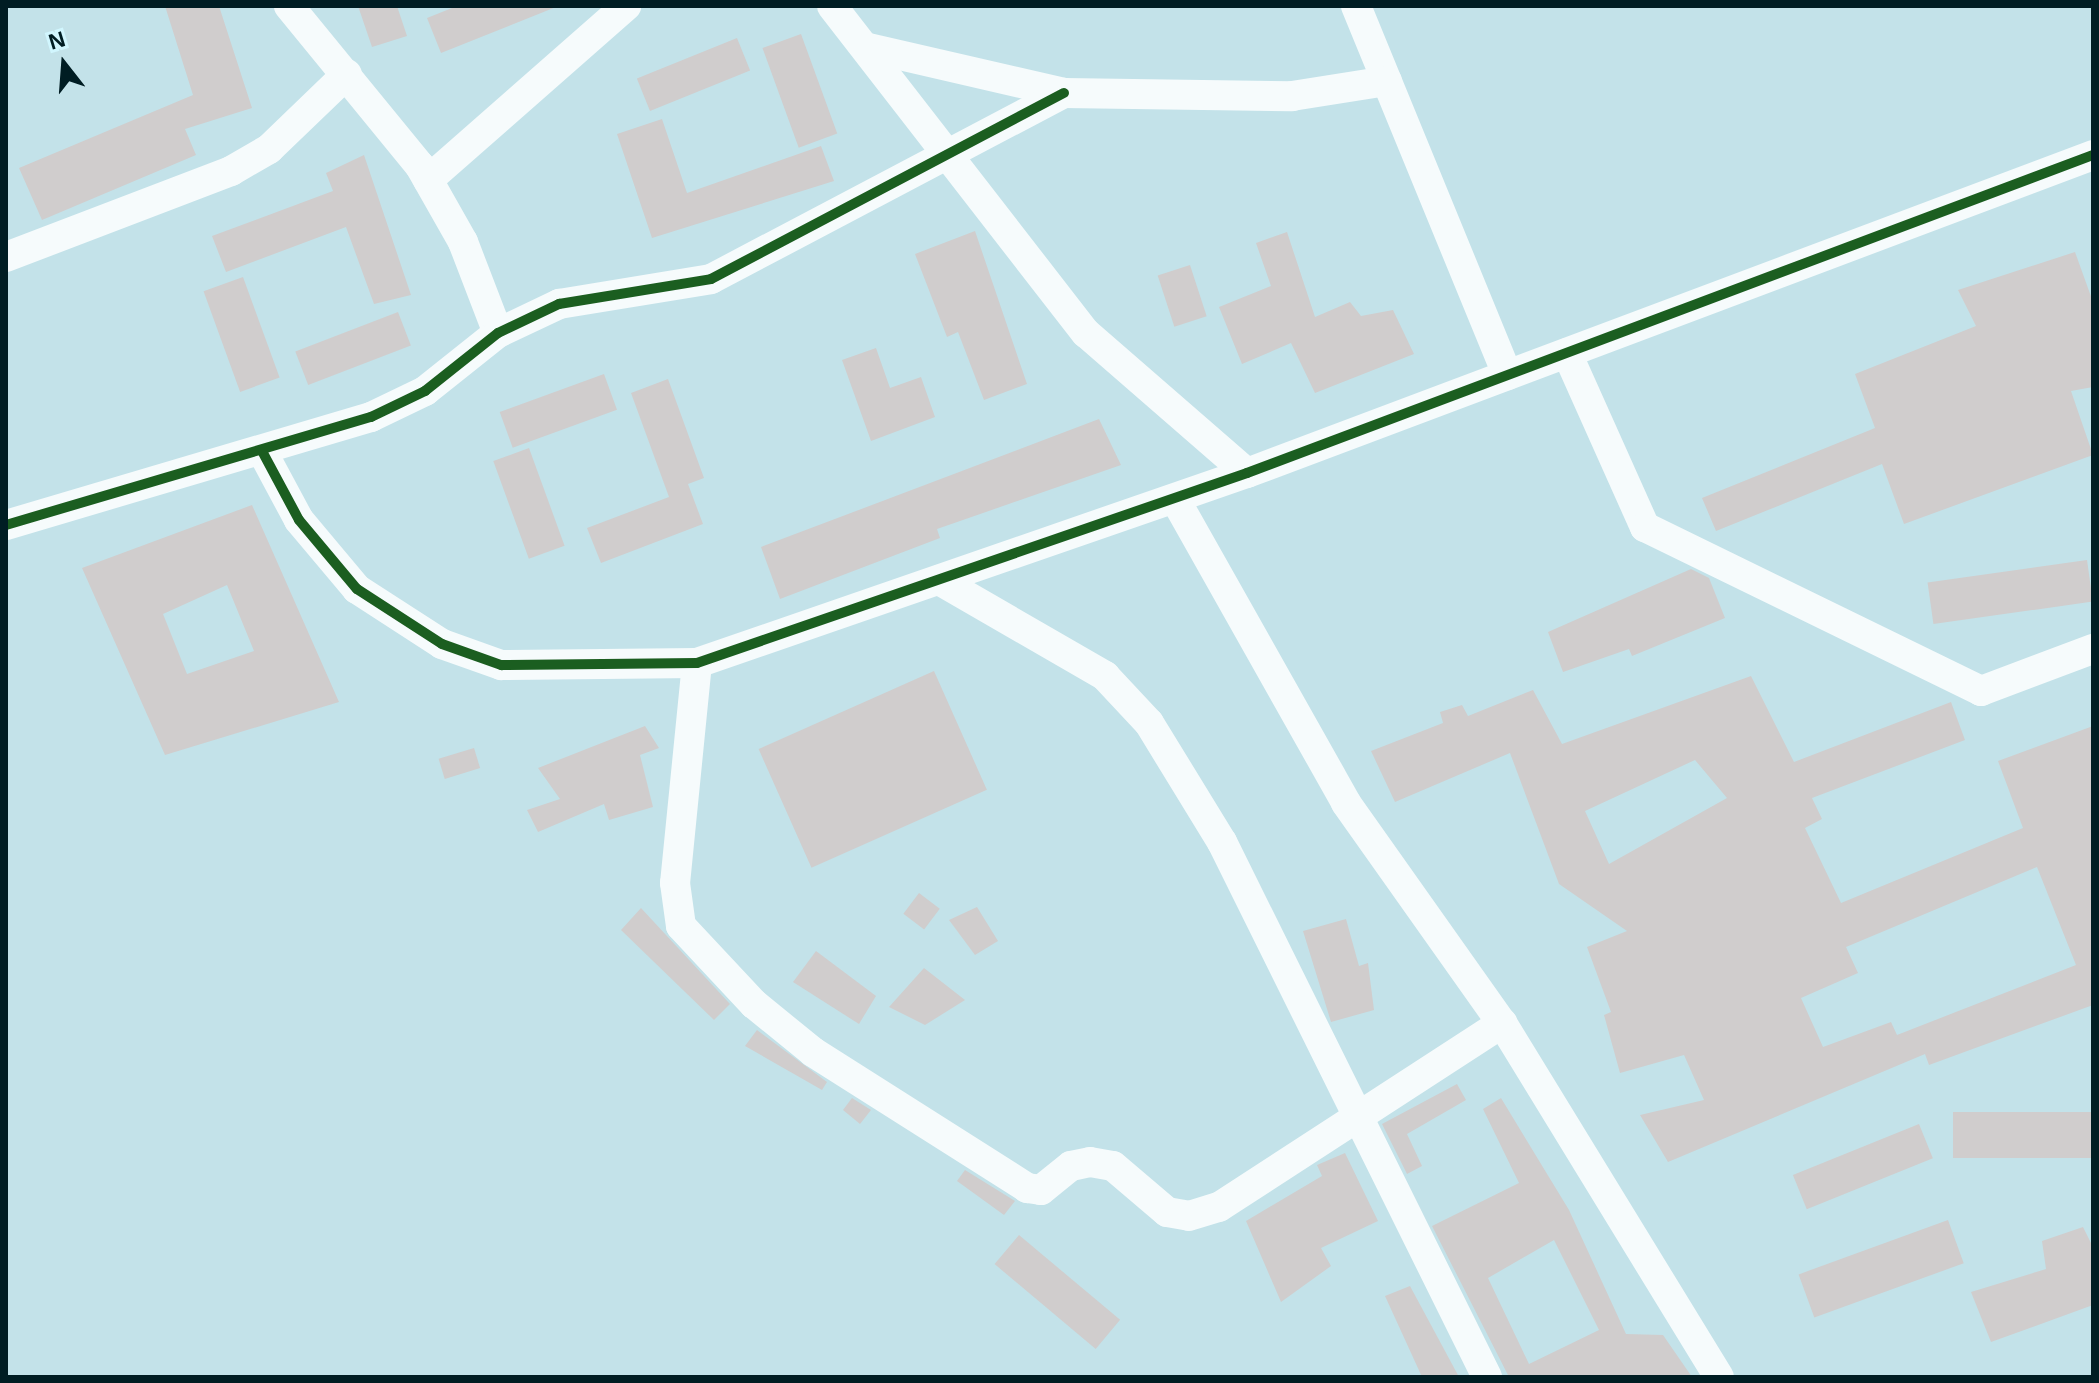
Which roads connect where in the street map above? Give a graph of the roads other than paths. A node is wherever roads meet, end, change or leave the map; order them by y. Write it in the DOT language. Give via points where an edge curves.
graph roads {
  1 [pos="289,6"];
  2 [pos="626,6"];
  3 [pos="832,6"];
  4 [pos="1356,6"];
  5 [pos="869,48"];
  6 [pos="347,74"];
  7 [pos="1387,81"];
  8 [pos="1064,93"];
  9 [pos="943,155"];
  10 [pos="2093,155"];
  11 [pos="428,180"];
  12 [pos="6,257"];
  13 [pos="498,333"];
  14 [pos="1567,353"];
  15 [pos="1507,375"];
  16 [pos="262,451"];
  17 [pos="1247,473"];
  18 [pos="1175,499"];
  19 [pos="6,525"];
  20 [pos="939,580"];
  21 [pos="2093,649"];
  22 [pos="697,663"];
  23 [pos="1502,1023"];
  24 [pos="1355,1118"];
  25 [pos="1487,1377"];
  26 [pos="1719,1377"];
  1 -- 6 [label="street"];
  2 -- 11 [label="street"];
  3 -- 5 [label="street"];
  4 -- 7 [label="street"];
  5 -- 8 [label="street"];
  5 -- 9 [label="street"];
  6 -- 11 [label="street"];
  6 -- 12 [label="street" via="269,149 231,171"];
  7 -- 8 [label="street" via="1292,96"];
  7 -- 15 [label="street"];
  8 -- 9 [label="street"];
  9 -- 13 [label="street" via="711,279 559,304"];
  9 -- 17 [label="street" via="1086,333"];
  10 -- 14 [label="street"];
  11 -- 13 [label="street"];
  13 -- 16 [label="street" via="425,391 371,417"];
  14 -- 15 [label="street"];
  14 -- 21 [label="street" via="1645,527 1981,691"];
  15 -- 17 [label="street"];
  16 -- 19 [label="street"];
  16 -- 22 [label="street" via="299,520 357,589 442,644 501,665"];
  17 -- 18 [label="street"];
  18 -- 20 [label="street"];
  18 -- 23 [label="street" via="1346,803"];
  20 -- 22 [label="street"];
  20 -- 24 [label="street" via="1105,676 1149,723 1222,842"];
  22 -- 24 [label="street" via="675,883 681,926 754,1004 898,1111 1027,1188 1041,1190 1071,1166 1090,1162 1113,1166 1167,1212 1189,1216 1219,1207"];
  23 -- 24 [label="street"];
  23 -- 26 [label="street"];
  24 -- 25 [label="street"];
}
